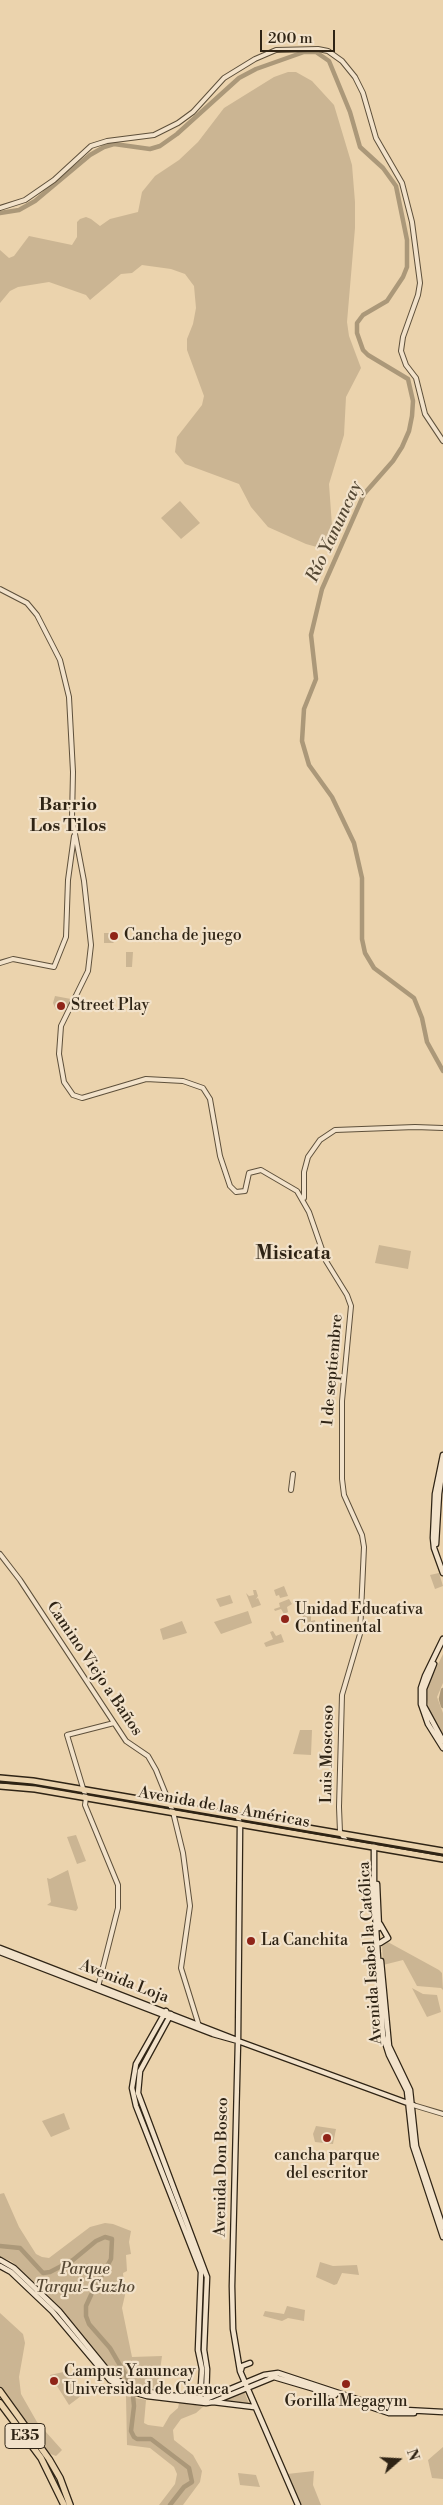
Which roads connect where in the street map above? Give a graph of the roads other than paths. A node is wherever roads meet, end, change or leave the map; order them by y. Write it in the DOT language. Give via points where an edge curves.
graph roads {
  1 [pos="0,208"];
  2 [pos="443,441"];
  3 [pos="0,589"];
  4 [pos="74,834"];
  5 [pos="0,963"];
  6 [pos="443,1128"];
  7 [pos="304,1188"];
  8 [pos="297,1191"];
  9 [pos="304,1200"];
  10 [pos="443,1455"];
  11 [pos="443,1466"];
  12 [pos="293,1474"];
  13 [pos="291,1490"];
  14 [pos="0,1554"];
  15 [pos="443,1564"];
  16 [pos="443,1573"];
  17 [pos="443,1639"];
  18 [pos="443,1645"];
  19 [pos="342,1695"];
  20 [pos="114,1723"];
  21 [pos="443,1741"];
  22 [pos="443,1748"];
  23 [pos="0,1778"];
  24 [pos="0,1786"];
  25 [pos="82,1790"];
  26 [pos="86,1798"];
  27 [pos="169,1804"];
  28 [pos="172,1812"];
  29 [pos="238,1817"];
  30 [pos="240,1824"];
  31 [pos="340,1832"];
  32 [pos="347,1842"];
  33 [pos="375,1847"];
  34 [pos="443,1851"];
  35 [pos="443,1859"];
  36 [pos="378,1920"];
  37 [pos="380,1943"];
  38 [pos="0,1948"];
  39 [pos="0,1952"];
  40 [pos="98,1988"];
  41 [pos="165,2013"];
  42 [pos="170,2015"];
  43 [pos="199,2026"];
  44 [pos="238,2041"];
  45 [pos="411,2104"];
  46 [pos="443,2114"];
  47 [pos="443,2227"];
  48 [pos="443,2237"];
  49 [pos="0,2260"];
  50 [pos="0,2266"];
  51 [pos="250,2363"];
  52 [pos="240,2371"];
  53 [pos="114,2383"];
  54 [pos="246,2385"];
  55 [pos="127,2388"];
  56 [pos="112,2390"];
  57 [pos="0,2392"];
  58 [pos="200,2400"];
  59 [pos="206,2401"];
  60 [pos="0,2402"];
  61 [pos="214,2402"];
  62 [pos="254,2407"];
  63 [pos="443,2414"];
  64 [pos="64,2505"];
  65 [pos="70,2505"];
  66 [pos="298,2505"];
  1 -- 2 [label="street" via="25,200 54,180 91,146 154,135 178,124 224,78 261,57 276,50 318,49 328,52 342,61 355,77 376,138 402,182 412,222 420,283 402,337 401,351 416,378 425,414"];
  3 -- 4 [label="street" via="27,603 37,615 60,660 69,697"];
  4 -- 5 [label="street" via="66,938 54,967 13,959"];
  4 -- 8 [label="street, 1 de septiembre" via="84,881 91,945 88,971 62,1023 59,1038 60,1070 66,1086 72,1095 85,1098 146,1079 183,1081 205,1089 213,1113 220,1156 233,1190 245,1192 249,1173 258,1170"];
  6 -- 7 [label="street" via="415,1126 334,1130 320,1140 308,1157"];
  7 -- 8 [label="street"];
  7 -- 9 [label="street"];
  8 -- 9 [label="street, 1 de septiembre"];
  9 -- 19 [label="street, 1 de septiembre" via="322,1253 351,1306 342,1401 342,1477 344,1495 362,1535 364,1554 360,1634"];
  10 -- 16 [label="main road" via="435,1494 433,1538"];
  11 -- 15 [label="main road" via="436,1538"];
  12 -- 13 [label="street"];
  14 -- 20 [label="street, Camino Viejo a Baños"];
  17 -- 22 [label="main road" via="421,1688 421,1704 428,1724"];
  18 -- 21 [label="main road" via="424,1689 426,1712"];
  19 -- 31 [label="street, Luis Moscoso"];
  20 -- 25 [label="street" via="67,1734"];
  20 -- 27 [label="street, Camino Viejo a Baños" via="130,1746 150,1758"];
  23 -- 25 [label="main road, Avenida de las Américas"];
  24 -- 26 [label="main road, Avenida de las Américas"];
  25 -- 26 [label="street"];
  25 -- 27 [label="main road, Avenida de las Américas"];
  26 -- 28 [label="main road, Avenida de las Américas"];
  26 -- 40 [label="street" via="85,1805 118,1885 118,1908"];
  27 -- 28 [label="street, Camino Viejo a Baños"];
  27 -- 29 [label="main road, Avenida de las Américas"];
  28 -- 30 [label="main road, Avenida de las Américas"];
  28 -- 43 [label="street, Camino Viejo a Baños" via="183,1853 190,1906 181,1968"];
  29 -- 30 [label="main road, Avenida Don Bosco"];
  29 -- 31 [label="main road, Avenida de las Américas"];
  30 -- 32 [label="main road, Avenida de las Américas"];
  30 -- 44 [label="main road, Avenida Don Bosco"];
  31 -- 32 [label="street"];
  31 -- 34 [label="main road, Avenida de las Américas"];
  32 -- 33 [label="main road, Avenida de las Américas"];
  33 -- 35 [label="main road, Avenida de las Américas"];
  33 -- 36 [label="main road, Avenida Isabel la Católica"];
  33 -- 45 [label="main road, Avenida Isabel la Católica" via="374,1897 383,2036"];
  36 -- 37 [label="main road, Avenida Isabel la Católica"];
  36 -- 37 [label="main road" via="388,1938"];
  37 -- 45 [label="main road, Avenida Isabel la Católica" via="389,2046 408,2082"];
  38 -- 40 [label="main road, Avenida Loja"];
  39 -- 40 [label="main road, Avenida Loja"];
  40 -- 41 [label="main road, Avenida Loja"];
  41 -- 42 [label="main road, Avenida Loja"];
  41 -- 58 [label="main road" via="136,2064 133,2093 201,2272"];
  42 -- 43 [label="main road, Avenida Loja"];
  42 -- 59 [label="main road" via="140,2071 138,2093 207,2277"];
  43 -- 44 [label="main road, Avenida Loja"];
  44 -- 45 [label="main road, Avenida Loja"];
  44 -- 52 [label="main road, Avenida Don Bosco" via="232,2292"];
  45 -- 46 [label="street, Avenida Loja"];
  45 -- 47 [label="main road, Avenida Isabel la Católica" via="416,2146"];
  45 -- 48 [label="main road, Avenida Isabel la Católica" via="414,2150"];
  49 -- 55 [label="main road" via="14,2268 59,2311 112,2376"];
  50 -- 53 [label="main road" via="11,2272 52,2312"];
  51 -- 52 [label="main road" via="242,2366"];
  52 -- 54 [label="main road, Avenida Don Bosco"];
  53 -- 55 [label="main road"];
  53 -- 56 [label="main road"];
  54 -- 59 [label="main road"];
  54 -- 61 [label="main road"];
  54 -- 62 [label="main road, Avenida Don Bosco"];
  54 -- 63 [label="main road" via="264,2375 278,2373 387,2409"];
  55 -- 58 [label="main road"];
  57 -- 65 [label="highway, E35" via="49,2459"];
  58 -- 59 [label="main road"];
  59 -- 61 [label="main road"];
  60 -- 64 [label="highway, E35" via="41,2458"];
  61 -- 62 [label="main road"];
  62 -- 66 [label="main road, Avenida Don Bosco"];
}
